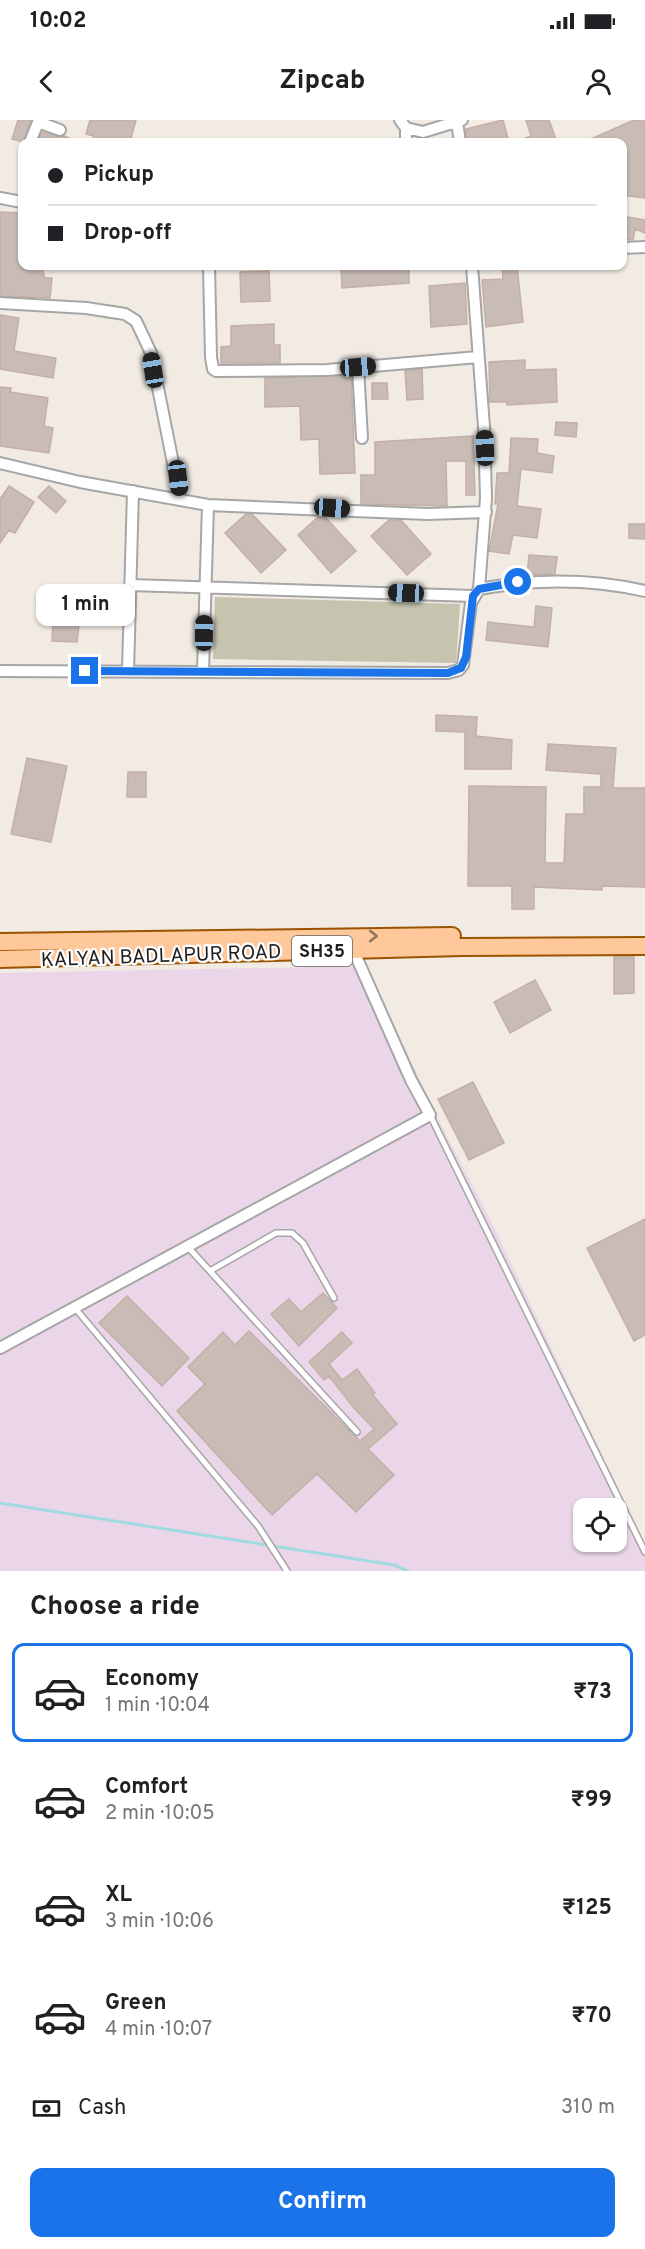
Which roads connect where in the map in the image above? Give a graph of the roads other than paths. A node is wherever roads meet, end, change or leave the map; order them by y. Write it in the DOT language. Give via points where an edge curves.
graph roads {
  1 [pos="39,121"];
  2 [pos="459,121"];
  3 [pos="403,124"];
  4 [pos="60,130"];
  5 [pos="32,138"];
  6 [pos="460,138"];
  7 [pos="0,198"];
  8 [pos="18,201"];
  9 [pos="645,247"];
  10 [pos="627,248"];
  11 [pos="208,270"];
  12 [pos="472,270"];
  13 [pos="0,303"];
  14 [pos="478,357"];
  15 [pos="358,367"];
  16 [pos="362,438"];
  17 [pos="0,463"];
  18 [pos="133,491"];
  19 [pos="180,498"];
  20 [pos="208,505"];
  21 [pos="486,512"];
  22 [pos="130,585"];
  23 [pos="206,586"];
  24 [pos="645,591"];
  25 [pos="476,592"];
  26 [pos="0,671"];
  27 [pos="128,671"];
  28 [pos="203,672"];
  29 [pos="645,937"];
  30 [pos="0,942"];
  31 [pos="350,943"];
  32 [pos="645,946"];
  33 [pos="0,959"];
  34 [pos="430,1115"];
  35 [pos="187,1246"];
  36 [pos="210,1271"];
  37 [pos="333,1298"];
  38 [pos="75,1308"];
  39 [pos="0,1348"];
  40 [pos="357,1432"];
  41 [pos="645,1552"];
  42 [pos="287,1571"];
  1 -- 4 [label="street"];
  1 -- 5 [label="street"];
  2 -- 3 [label="street" via="423,132"];
  2 -- 6 [label="street"];
  7 -- 8 [label="street"];
  9 -- 10 [label="street"];
  11 -- 15 [label="street" via="211,357 216,371"];
  12 -- 14 [label="street"];
  13 -- 19 [label="street" via="86,308 125,314 136,321 151,353"];
  14 -- 15 [label="street"];
  14 -- 21 [label="street"];
  15 -- 16 [label="street"];
  17 -- 18 [label="street"];
  18 -- 19 [label="street"];
  18 -- 22 [label="street"];
  19 -- 20 [label="street"];
  20 -- 21 [label="street" via="428,514"];
  20 -- 23 [label="street"];
  21 -- 25 [label="street"];
  22 -- 23 [label="street"];
  22 -- 27 [label="street"];
  23 -- 25 [label="street"];
  23 -- 28 [label="street"];
  24 -- 25 [label="street" via="621,585 539,581"];
  25 -- 28 [label="street" via="466,657 459,670"];
  26 -- 27 [label="street"];
  27 -- 28 [label="street"];
  31 -- 29 [label="main road, KALYAN BADLAPUR ROAD / SH35, one-way"];
  30 -- 31 [label="main road, KALYAN BADLAPUR ROAD / SH35"];
  31 -- 32 [label="main road, KALYAN BADLAPUR ROAD / SH35"];
  31 -- 33 [label="main road, KALYAN BADLAPUR ROAD / SH35"];
  31 -- 34 [label="street"];
  34 -- 35 [label="street"];
  34 -- 41 [label="lane"];
  35 -- 36 [label="lane"];
  35 -- 38 [label="street"];
  36 -- 37 [label="lane" via="276,1233 292,1233 303,1243"];
  36 -- 40 [label="lane"];
  38 -- 39 [label="street"];
  38 -- 42 [label="lane" via="258,1526"];
}
